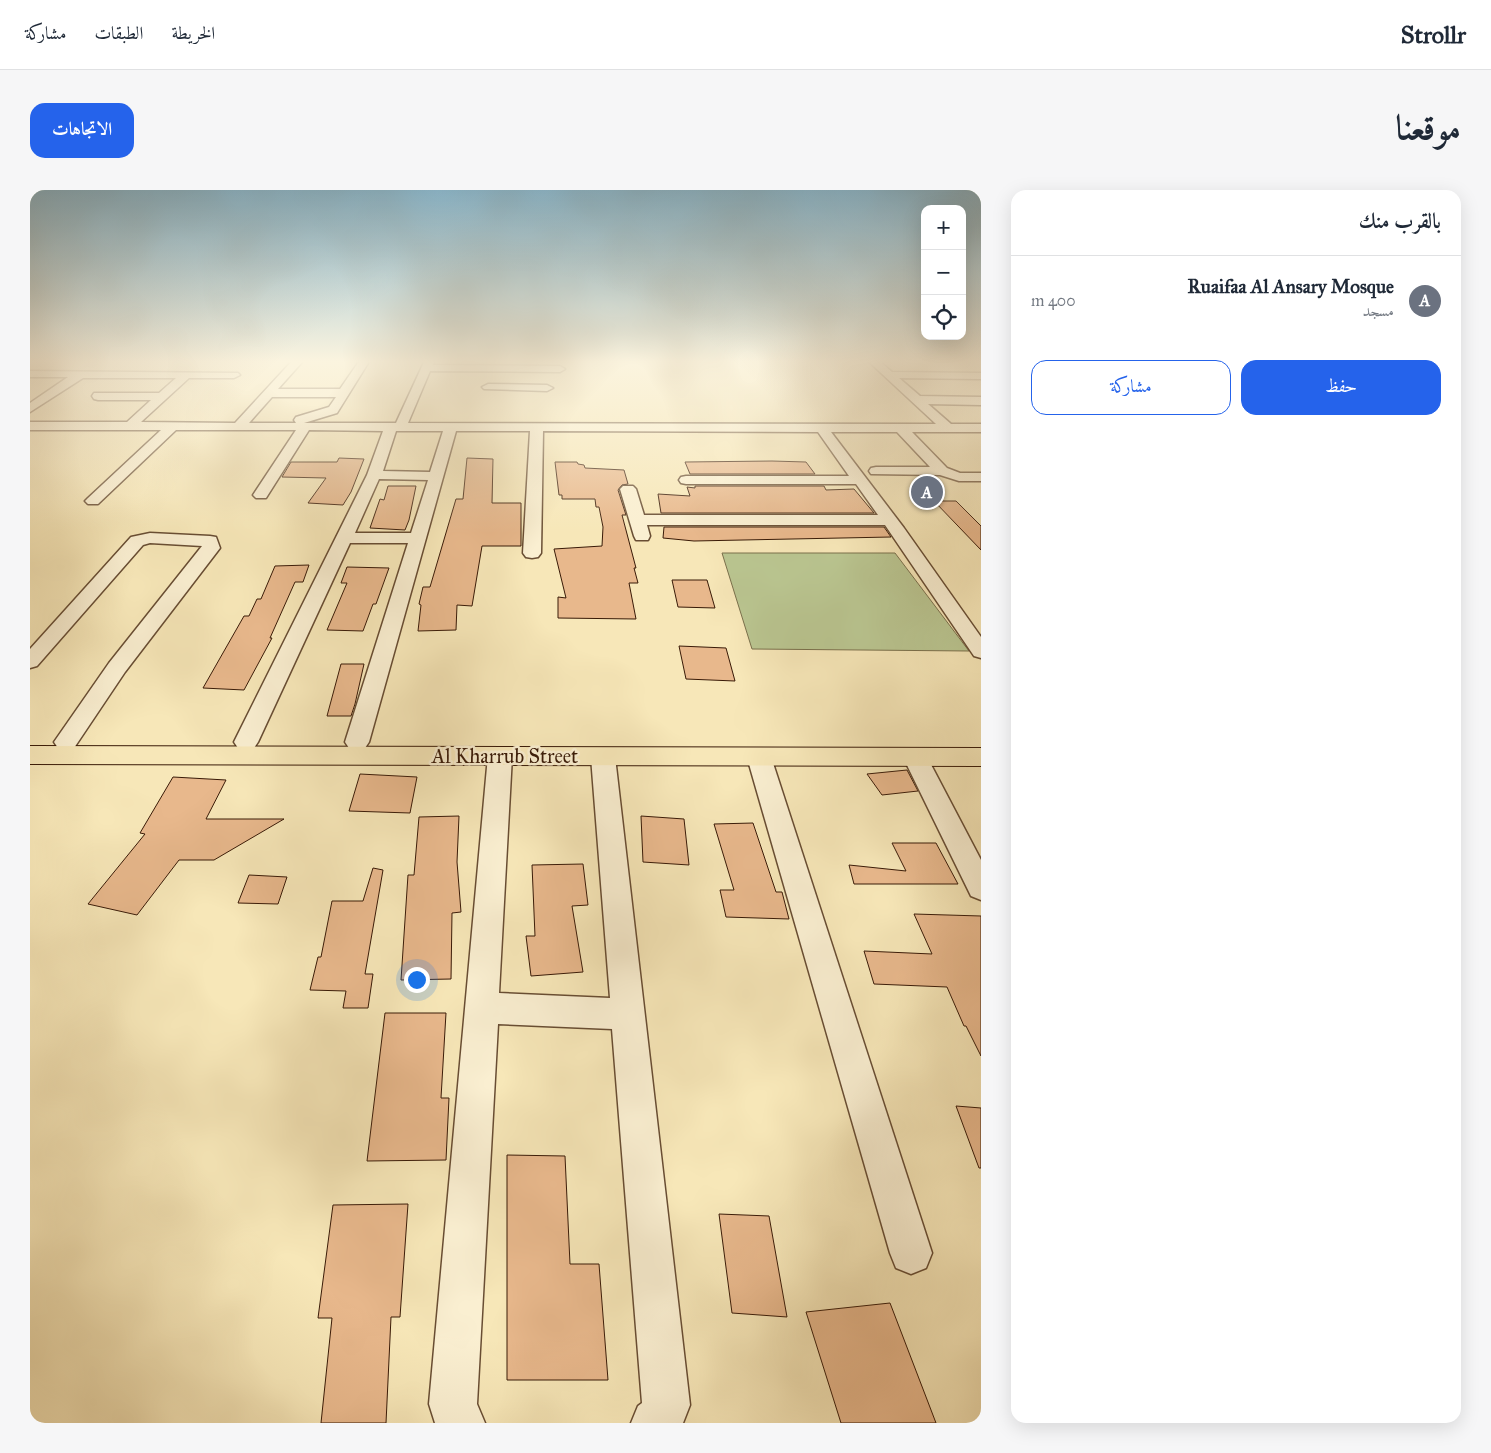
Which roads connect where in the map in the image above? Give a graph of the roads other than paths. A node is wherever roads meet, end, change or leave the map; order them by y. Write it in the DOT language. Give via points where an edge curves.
graph roads {
  1 [pos="139,418"];
  2 [pos="247,418"];
  3 [pos="308,418"];
  4 [pos="400,418"];
  5 [pos="936,418"];
  6 [pos="397,424"];
  7 [pos="30,426"];
  8 [pos="129,427"];
  9 [pos="172,427"];
  10 [pos="238,427"];
  11 [pos="451,427"];
  12 [pos="537,427"];
  13 [pos="821,427"];
  14 [pos="900,427"];
  15 [pos="298,428"];
  16 [pos="948,428"];
  17 [pos="981,428"];
  18 [pos="815,445"];
  19 [pos="834,445"];
  20 [pos="876,471"];
  21 [pos="942,471"];
  22 [pos="374,475"];
  23 [pos="436,476"];
  24 [pos="981,478"];
  25 [pos="686,480"];
  26 [pos="858,480"];
  27 [pos="628,489"];
  28 [pos="261,495"];
  29 [pos="93,502"];
  30 [pos="637,520"];
  31 [pos="888,520"];
  32 [pos="642,536"];
  33 [pos="343,538"];
  34 [pos="418,538"];
  35 [pos="532,553"];
  36 [pos="961,623"];
  37 [pos="981,623"];
  38 [pos="981,652"];
  39 [pos="30,662"];
  40 [pos="981,741"];
  41 [pos="30,742"];
  42 [pos="66,742"];
  43 [pos="246,742"];
  44 [pos="357,742"];
  45 [pos="30,755"];
  46 [pos="500,756"];
  47 [pos="603,757"];
  48 [pos="759,757"];
  49 [pos="915,757"];
  50 [pos="981,758"];
  51 [pos="981,888"];
  52 [pos="481,1008"];
  53 [pos="628,1014"];
  54 [pos="911,1253"];
  55 [pos="461,1423"];
  56 [pos="655,1423"];
  1 -- 8 [label="street"];
  2 -- 10 [label="street"];
  3 -- 15 [label="street" via="303,419"];
  4 -- 6 [label="street"];
  5 -- 16 [label="street"];
  6 -- 11 [label="street"];
  6 -- 15 [label="street"];
  6 -- 22 [label="street"];
  7 -- 8 [label="street"];
  8 -- 9 [label="street"];
  9 -- 10 [label="street"];
  9 -- 29 [label="street"];
  10 -- 15 [label="street"];
  11 -- 12 [label="street"];
  11 -- 23 [label="street"];
  12 -- 13 [label="street"];
  12 -- 35 [label="street"];
  13 -- 14 [label="street"];
  13 -- 19 [label="street"];
  14 -- 16 [label="street"];
  14 -- 21 [label="street"];
  15 -- 28 [label="street"];
  16 -- 17 [label="street"];
  18 -- 19 [label="street"];
  19 -- 26 [label="street"];
  20 -- 21 [label="street"];
  21 -- 24 [label="street" via="959,477"];
  22 -- 23 [label="street"];
  22 -- 33 [label="street"];
  23 -- 34 [label="street"];
  25 -- 26 [label="street"];
  26 -- 31 [label="street"];
  27 -- 30 [label="street"];
  30 -- 31 [label="street"];
  30 -- 32 [label="street"];
  31 -- 36 [label="street"];
  33 -- 34 [label="street"];
  33 -- 43 [label="street"];
  34 -- 44 [label="street"];
  36 -- 37 [label="street"];
  36 -- 38 [label="street"];
  39 -- 42 [label="street" via="137,541 150,538 210,541 211,548 118,668"];
  40 -- 44 [label="main road, Al Kharrub Street"];
  41 -- 42 [label="main road, Al Kharrub Street"];
  42 -- 43 [label="main road, Al Kharrub Street"];
  43 -- 44 [label="main road, Al Kharrub Street"];
  45 -- 46 [label="main road, Al Kharrub Street"];
  46 -- 47 [label="main road, Al Kharrub Street"];
  46 -- 52 [label="street"];
  47 -- 48 [label="main road, Al Kharrub Street"];
  47 -- 53 [label="street"];
  48 -- 49 [label="main road, Al Kharrub Street"];
  48 -- 54 [label="street"];
  49 -- 50 [label="main road, Al Kharrub Street"];
  49 -- 51 [label="street"];
  52 -- 53 [label="street"];
  52 -- 55 [label="street" via="453,1404"];
  53 -- 56 [label="street" via="666,1405 662,1417"];
}
